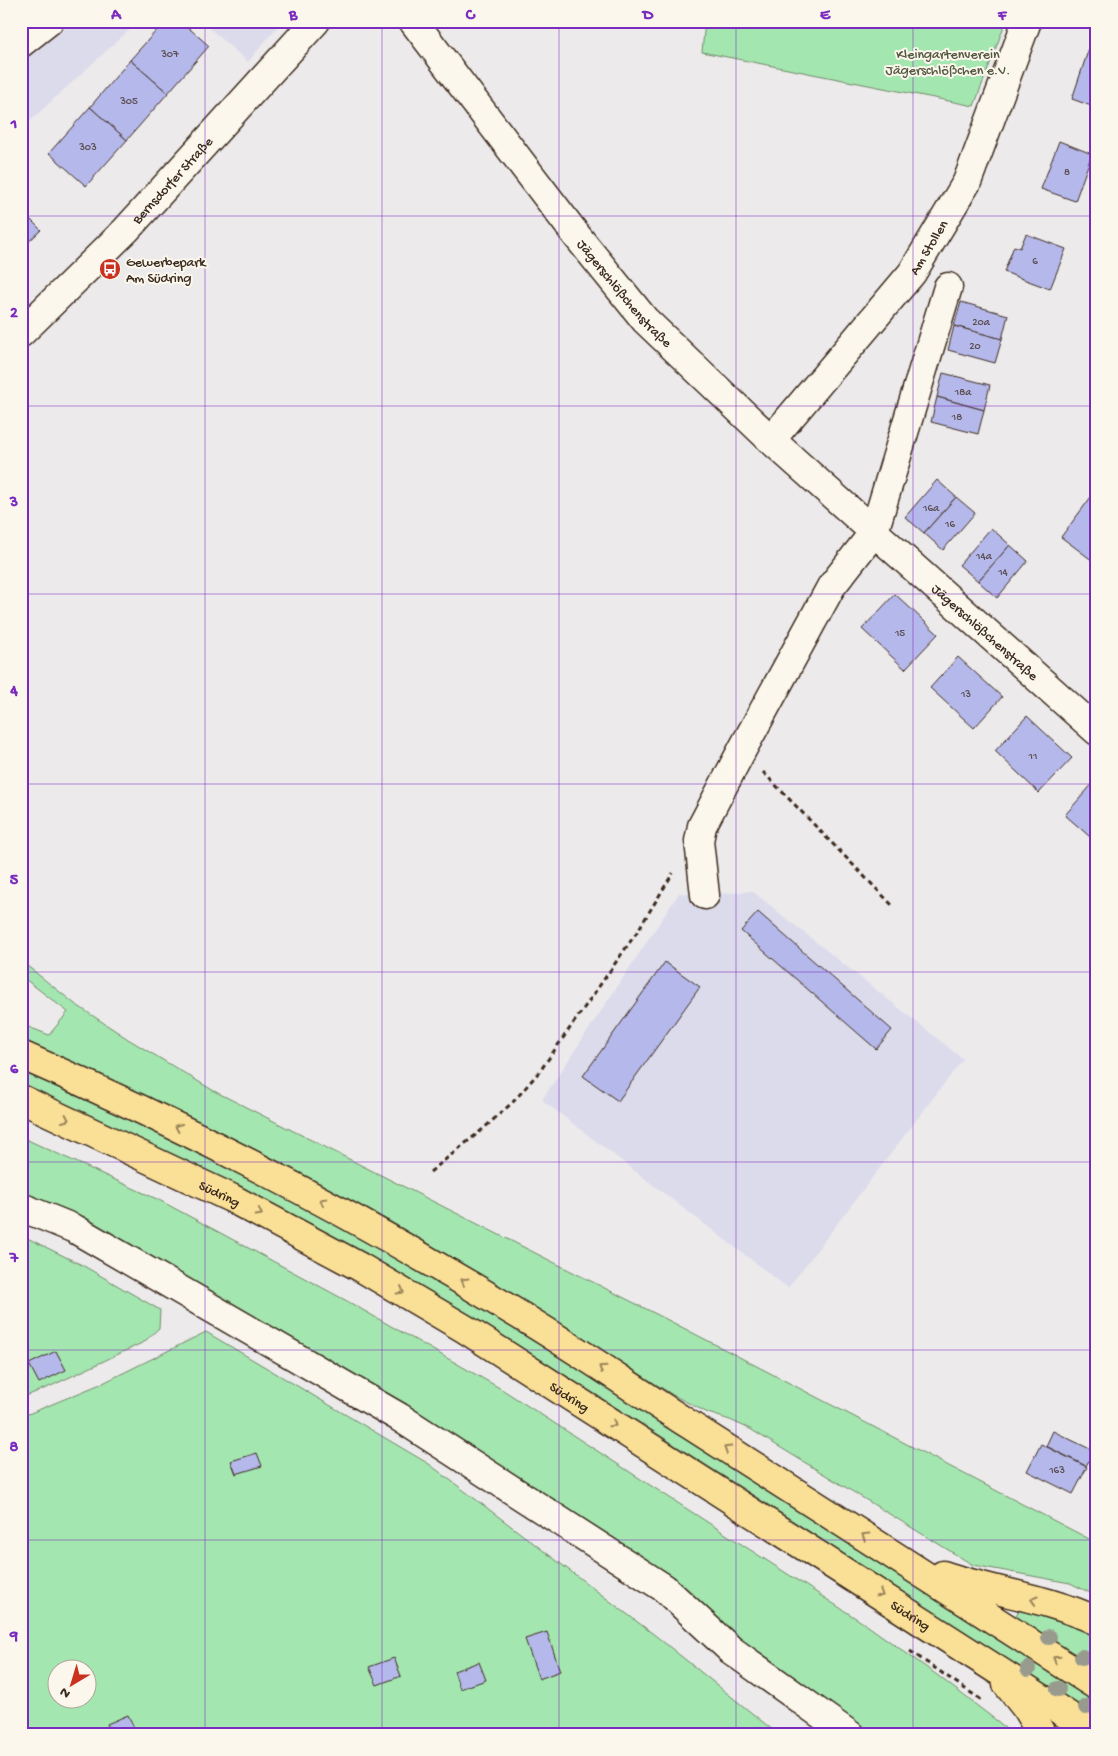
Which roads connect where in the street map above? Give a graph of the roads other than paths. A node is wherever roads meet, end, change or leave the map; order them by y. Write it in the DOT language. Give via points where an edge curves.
graph roads {
  1 [pos="49,21"];
  2 [pos="316,21"];
  3 [pos="413,21"];
  4 [pos="1027,21"];
  5 [pos="21,43"];
  6 [pos="948,287"];
  7 [pos="21,333"];
  8 [pos="771,440"];
  9 [pos="874,532"];
  10 [pos="1097,731"];
  11 [pos="705,895"];
  12 [pos="21,1055"];
  13 [pos="21,1099"];
  14 [pos="21,1207"];
  15 [pos="906,1562"];
  16 [pos="1097,1621"];
  17 [pos="992,1666"];
  18 [pos="1097,1686"];
  19 [pos="1097,1734"];
  20 [pos="850,1735"];
  21 [pos="1042,1735"];
  1 -- 5 [label="street"];
  2 -- 7 [label="street, Bernsdorfer Straße" via="126,230"];
  3 -- 8 [label="street, Jägerschlößchenstraße" via="645,320"];
  4 -- 8 [label="street, Am Stollen" via="967,182 912,273"];
  6 -- 9 [label="street"];
  8 -- 9 [label="street, Jägerschlößchenstraße"];
  9 -- 10 [label="street, Jägerschlößchenstraße"];
  9 -- 11 [label="street" via="831,587 702,826 699,841"];
  15 -- 12 [label="main road, one-way" via="454,1275 289,1182"];
  13 -- 17 [label="main road, Südring, one-way" via="231,1198 392,1286 473,1334"];
  14 -- 20 [label="street" via="75,1230 399,1417 664,1588 730,1650"];
  16 -- 15 [label="main road, one-way"];
  18 -- 15 [label="main road, one-way"];
  17 -- 19 [label="main road, Südring"];
  17 -- 21 [label="main road" via="1026,1708"];
}
